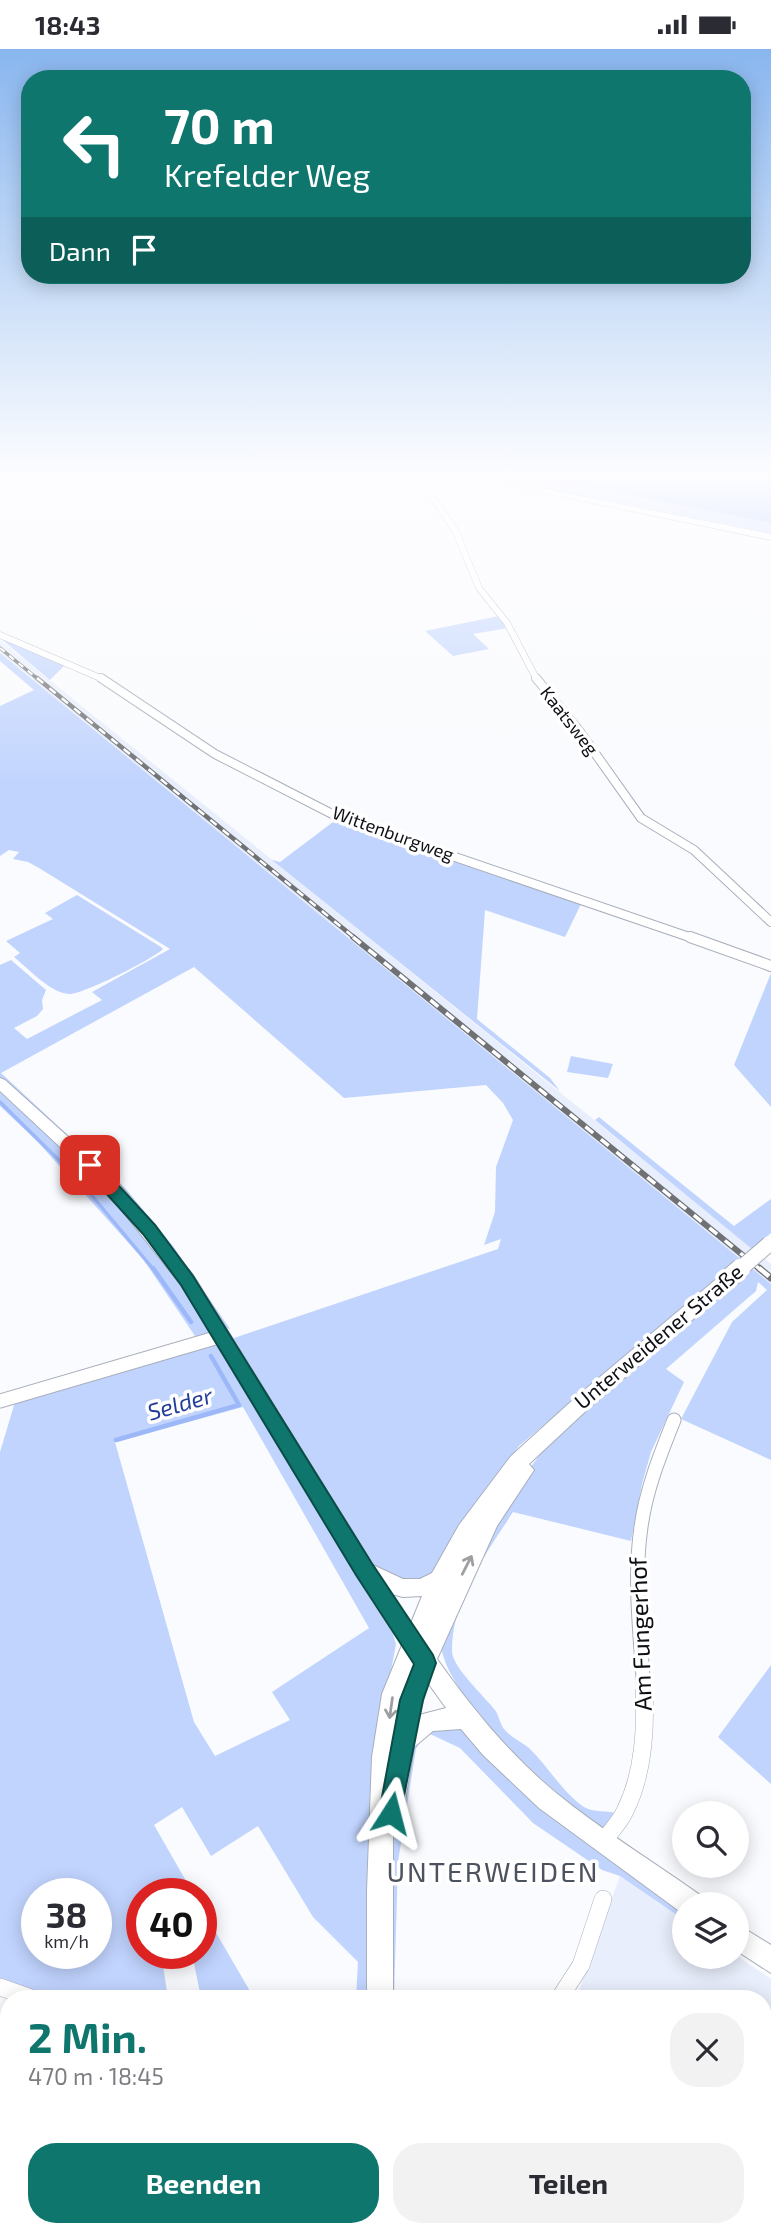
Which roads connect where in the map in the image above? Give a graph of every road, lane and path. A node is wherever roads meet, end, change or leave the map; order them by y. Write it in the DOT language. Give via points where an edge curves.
graph roads {
  1 [pos="476,580"];
  2 [pos="0,635"];
  3 [pos="771,922"];
  4 [pos="771,966"];
  5 [pos="0,1083"];
  6 [pos="770,1243"];
  7 [pos="222,1336"];
  8 [pos="0,1401"];
  9 [pos="674,1420"];
  10 [pos="549,1434"];
  11 [pos="363,1569"];
  12 [pos="439,1579"];
  13 [pos="419,1653"];
  14 [pos="466,1719"];
  15 [pos="404,1741"];
  16 [pos="603,1842"];
  17 [pos="379,1891"];
  18 [pos="674,1892"];
  19 [pos="603,1899"];
  20 [pos="749,1944"];
  21 [pos="771,1960"];
  22 [pos="380,1990"];
  23 [pos="567,1990"];
  1 -- 3 [label="street, Kaatsweg" via="507,623 536,678 642,818 694,850"];
  2 -- 4 [label="street, Wittenburgweg" via="113,684 215,754 338,817"];
  5 -- 7 [label="street" via="110,1184 149,1230"];
  6 -- 10 [label="street, Unterweidener Straße, bridge"];
  7 -- 8 [label="street"];
  7 -- 11 [label="street"];
  9 -- 16 [label="street, Am Fungerhof" via="650,1480 638,1543 645,1702 637,1774 627,1810"];
  10 -- 12 [label="street, Unterweidener Straße" via="518,1462 482,1508"];
  13 -- 10 [label="street, Unterweidener Straße, one-way" via="490,1520"];
  11 -- 12 [label="street" via="402,1590 421,1589"];
  11 -- 13 [label="street"];
  12 -- 13 [label="street, Unterweidener Straße"];
  13 -- 14 [label="street"];
  13 -- 15 [label="street, Unterweidener Straße"];
  13 -- 17 [label="street, Unterweidener Straße, one-way" via="393,1694 383,1757"];
  14 -- 15 [label="street" via="433,1718"];
  14 -- 16 [label="street" via="547,1800"];
  15 -- 17 [label="street, Unterweidener Straße"];
  16 -- 18 [label="street"];
  17 -- 22 [label="street, Unterweidener Straße"];
  19 -- 23 [label="street"];
  20 -- 21 [label="street"];
}
